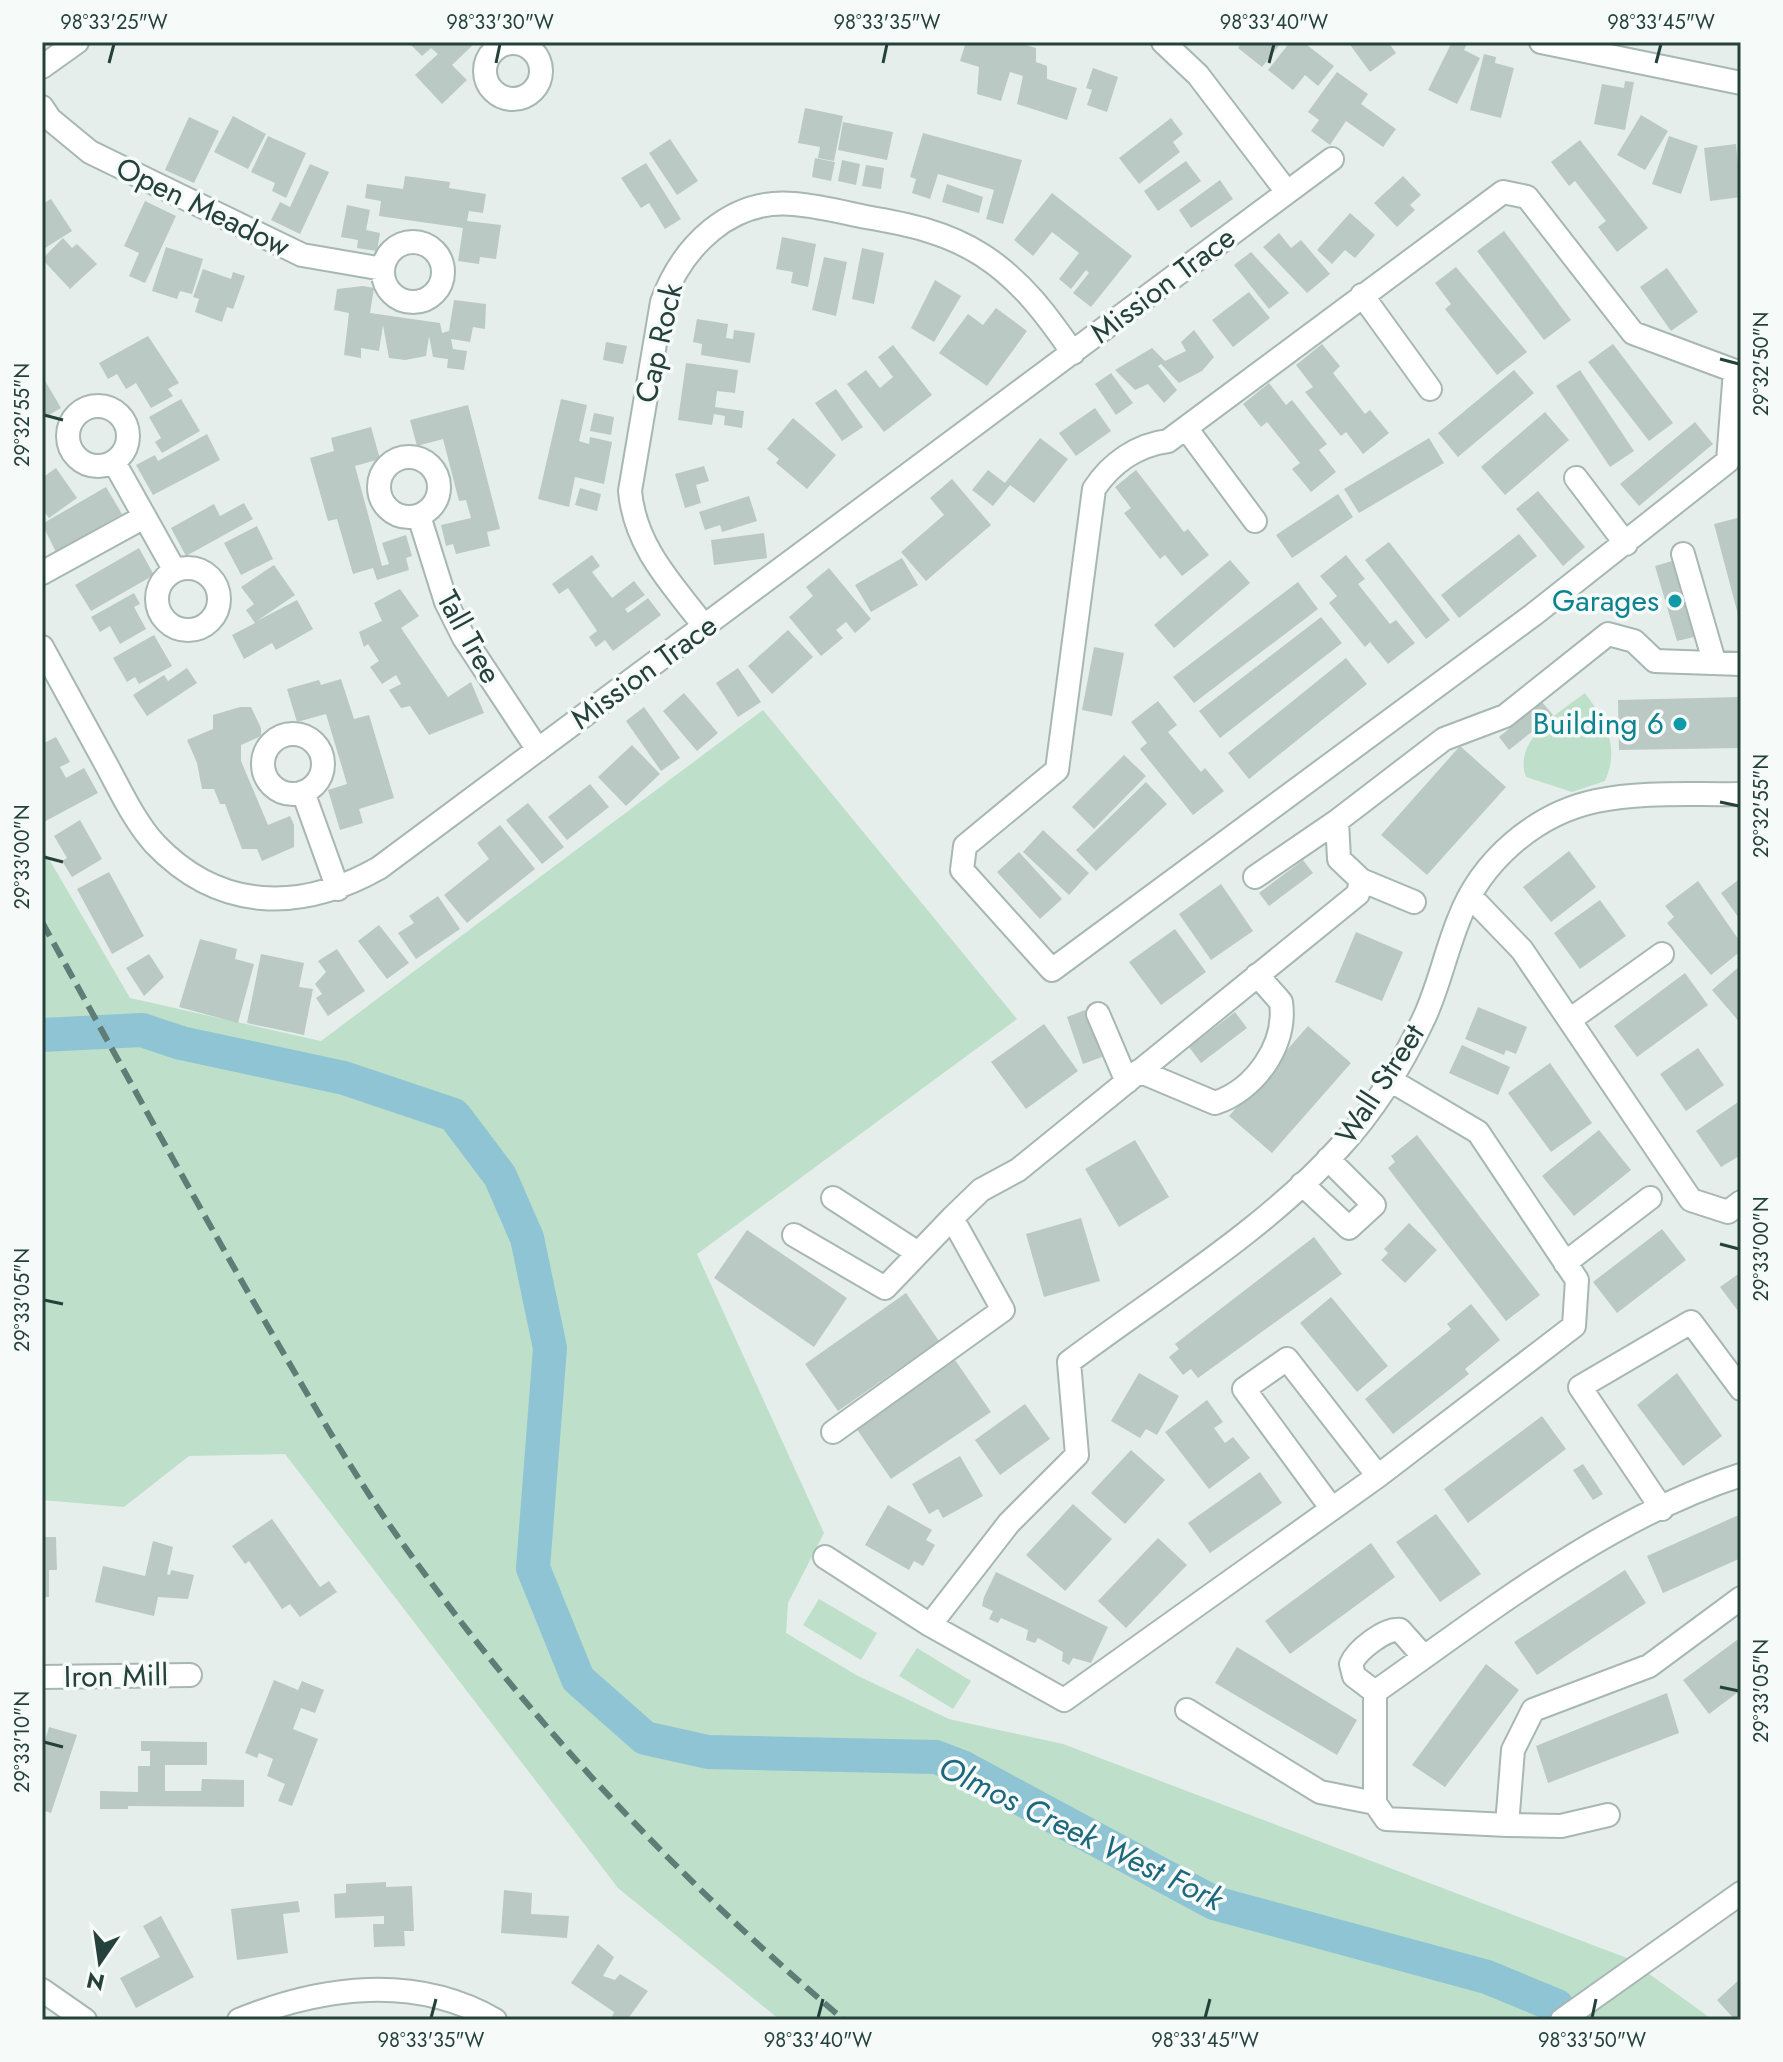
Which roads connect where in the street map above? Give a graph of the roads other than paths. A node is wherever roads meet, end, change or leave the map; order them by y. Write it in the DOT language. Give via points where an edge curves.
graph roads {
  1 [pos="77,42"];
  2 [pos="1163,42"];
  3 [pos="1541,42"];
  4 [pos="42,67"];
  5 [pos="1741,83"];
  6 [pos="42,107"];
  7 [pos="1332,159"];
  8 [pos="1287,192"];
  9 [pos="383,269"];
  10 [pos="1362,295"];
  11 [pos="1073,353"];
  12 [pos="1738,369"];
  13 [pos="1430,389"];
  14 [pos="1186,428"];
  15 [pos="114,462"];
  16 [pos="1576,478"];
  17 [pos="419,516"];
  18 [pos="144,517"];
  19 [pos="1255,521"];
  20 [pos="1626,544"];
  21 [pos="1683,554"];
  22 [pos="175,571"];
  23 [pos="42,573"];
  24 [pos="705,627"];
  25 [pos="42,647"];
  26 [pos="1714,661"];
  27 [pos="1741,664"];
  28 [pos="538,750"];
  29 [pos="303,792"];
  30 [pos="1741,794"];
  31 [pos="1337,821"];
  32 [pos="1255,877"];
  33 [pos="1361,880"];
  34 [pos="338,889"];
  35 [pos="1470,896"];
  36 [pos="1414,902"];
  37 [pos="1662,954"];
  38 [pos="1257,975"];
  39 [pos="1098,1014"];
  40 [pos="1571,1019"];
  41 [pos="1133,1076"];
  42 [pos="1390,1080"];
  43 [pos="1328,1159"];
  44 [pos="1302,1184"];
  45 [pos="833,1198"];
  46 [pos="1650,1198"];
  47 [pos="1741,1202"];
  48 [pos="952,1218"];
  49 [pos="794,1235"];
  50 [pos="918,1253"];
  51 [pos="1565,1263"];
  52 [pos="1741,1389"];
  53 [pos="833,1432"];
  54 [pos="1741,1475"];
  55 [pos="1378,1476"];
  56 [pos="1332,1509"];
  57 [pos="1662,1509"];
  58 [pos="825,1557"];
  59 [pos="1741,1598"];
  60 [pos="930,1625"];
  61 [pos="1424,1657"];
  62 [pos="190,1675"];
  63 [pos="42,1677"];
  64 [pos="1375,1692"];
  65 [pos="1187,1710"];
  66 [pos="1375,1803"];
  67 [pos="1608,1815"];
  68 [pos="1507,1825"];
  69 [pos="1741,1893"];
  70 [pos="42,1990"];
  71 [pos="85,2020"];
  72 [pos="239,2020"];
  73 [pos="495,2020"];
  74 [pos="1562,2020"];
  1 -- 4 [label="street"];
  2 -- 8 [label="street" via="1198,75"];
  3 -- 5 [label="street"];
  6 -- 9 [label="street, Open Meadow" via="90,152 302,255"];
  7 -- 8 [label="street, Mission Trace"];
  8 -- 11 [label="street, Mission Trace"];
  10 -- 12 [label="street" via="1503,192 1527,197 1633,333"];
  10 -- 13 [label="street"];
  10 -- 14 [label="street"];
  11 -- 24 [label="street, Mission Trace"];
  11 -- 24 [label="street, Cap Rock" via="1017,282 942,235 792,203 739,213 705,234 678,265 662,302 630,491 640,539"];
  12 -- 20 [label="street" via="1728,461"];
  14 -- 19 [label="street"];
  14 -- 20 [label="street" via="1106,470 1094,489 1057,770 965,846 962,870 1052,970"];
  15 -- 18 [label="street"];
  16 -- 20 [label="street"];
  17 -- 28 [label="street, Tall Tree" via="452,614"];
  18 -- 22 [label="street"];
  18 -- 23 [label="street"];
  21 -- 26 [label="street"];
  24 -- 28 [label="street, Mission Trace"];
  25 -- 34 [label="street, Mission Trace" via="134,814 181,867 229,892 265,899"];
  26 -- 27 [label="street"];
  26 -- 31 [label="street" via="1655,661 1634,641 1608,634 1505,716 1444,739"];
  28 -- 34 [label="street, Mission Trace" via="379,868"];
  29 -- 34 [label="street"];
  30 -- 35 [label="street, Wall Street" via="1633,796 1573,808 1519,838"];
  31 -- 32 [label="street"];
  31 -- 33 [label="street" via="1339,859"];
  33 -- 36 [label="street"];
  33 -- 38 [label="street" via="1358,894"];
  35 -- 40 [label="street" via="1522,950"];
  35 -- 42 [label="street, Wall Street" via="1426,1014"];
  37 -- 40 [label="street"];
  38 -- 41 [label="street"];
  38 -- 41 [label="street" via="1281,1002 1280,1039 1234,1097 1215,1103"];
  39 -- 41 [label="street"];
  40 -- 47 [label="street" via="1691,1200 1728,1212"];
  41 -- 48 [label="street" via="1018,1170 981,1190"];
  42 -- 43 [label="street, Wall Street"];
  42 -- 51 [label="street" via="1478,1132"];
  43 -- 44 [label="street, Wall Street"];
  43 -- 44 [label="street" via="1374,1205 1349,1228"];
  44 -- 60 [label="street, Wall Street" via="1069,1362 1077,1455 1009,1523"];
  45 -- 50 [label="street"];
  46 -- 51 [label="street"];
  48 -- 50 [label="street"];
  48 -- 53 [label="street" via="1003,1310"];
  49 -- 50 [label="street" via="885,1288"];
  51 -- 55 [label="street" via="1577,1280 1574,1326"];
  52 -- 57 [label="street" via="1691,1322 1580,1387"];
  54 -- 57 [label="street"];
  55 -- 56 [label="street"];
  55 -- 56 [label="street" via="1287,1359 1244,1389"];
  56 -- 60 [label="street" via="1064,1700"];
  57 -- 61 [label="street" via="1570,1556"];
  58 -- 60 [label="street"];
  59 -- 68 [label="street" via="1649,1666 1533,1710 1513,1750"];
  61 -- 64 [label="street"];
  61 -- 64 [label="street" via="1400,1630 1386,1633 1351,1664 1354,1676"];
  62 -- 63 [label="street, Iron Mill"];
  64 -- 66 [label="street"];
  65 -- 66 [label="street" via="1320,1792"];
  66 -- 68 [label="street" via="1386,1819"];
  67 -- 68 [label="street" via="1561,1826"];
  69 -- 74 [label="street"];
  70 -- 71 [label="street"];
  72 -- 73 [label="street" via="300,1999 404,1989 434,1994"];
}
